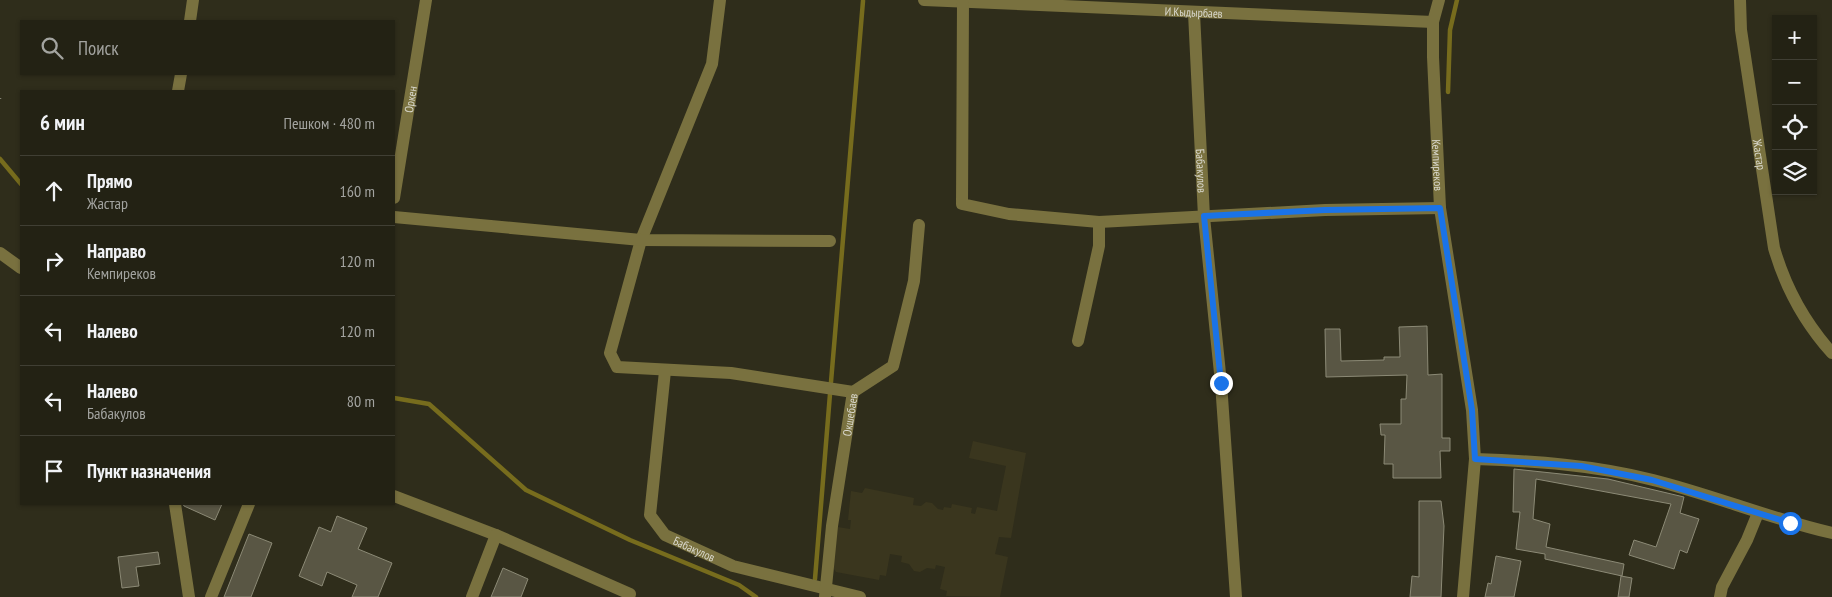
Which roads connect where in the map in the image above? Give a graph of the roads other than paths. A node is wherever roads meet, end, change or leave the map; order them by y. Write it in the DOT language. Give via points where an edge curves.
graph roads {
  1 [pos="193,0"];
  2 [pos="426,0"];
  3 [pos="720,0"];
  4 [pos="924,0"];
  5 [pos="1439,0"];
  6 [pos="1740,0"];
  7 [pos="963,2"];
  8 [pos="1194,13"];
  9 [pos="190,20"];
  10 [pos="1434,22"];
  11 [pos="181,75"];
  12 [pos="178,90"];
  13 [pos="395,192"];
  14 [pos="1440,208"];
  15 [pos="1204,216"];
  16 [pos="395,217"];
  17 [pos="1099,222"];
  18 [pos="919,225"];
  19 [pos="641,240"];
  20 [pos="830,241"];
  21 [pos="0,253"];
  22 [pos="20,267"];
  23 [pos="1078,342"];
  24 [pos="1832,353"];
  25 [pos="665,371"];
  26 [pos="853,392"];
  27 [pos="1475,459"];
  28 [pos="395,496"];
  29 [pos="175,505"];
  30 [pos="249,505"];
  31 [pos="1758,513"];
  32 [pos="1832,533"];
  33 [pos="496,535"];
  34 [pos="826,592"];
  35 [pos="189,597"];
  36 [pos="211,597"];
  37 [pos="472,597"];
  38 [pos="629,597"];
  39 [pos="860,597"];
  40 [pos="1236,597"];
  41 [pos="1462,597"];
  42 [pos="1720,597"];
  1 -- 9 [label="street"];
  2 -- 13 [label="street, Оркен"];
  3 -- 19 [label="street" via="712,64"];
  4 -- 7 [label="street, И.Кыдырбаев"];
  5 -- 10 [label="street, Кемпиреков"];
  6 -- 24 [label="street, Жастар" via="1741,30 1774,248 1780,270 1814,332"];
  7 -- 8 [label="street, И.Кыдырбаев"];
  7 -- 17 [label="street" via="962,204 1009,214"];
  8 -- 10 [label="street, И.Кыдырбаев"];
  8 -- 15 [label="street, Бабакулов"];
  10 -- 14 [label="street, Кемпиреков" via="1432,57"];
  11 -- 12 [label="street"];
  14 -- 15 [label="street"];
  14 -- 27 [label="street, Кемпиреков" via="1472,410"];
  15 -- 17 [label="street"];
  15 -- 40 [label="street, Бабакулов" via="1221,383"];
  16 -- 19 [label="street"];
  17 -- 23 [label="street" via="1098,246"];
  18 -- 26 [label="street, Окшебаев" via="914,281 893,366"];
  19 -- 20 [label="street"];
  19 -- 25 [label="street" via="610,353 617,368"];
  21 -- 22 [label="street"];
  25 -- 26 [label="street" via="731,373"];
  25 -- 34 [label="street, Бабакулов" via="650,515 665,535 732,566"];
  26 -- 34 [label="street, Окшебаев" via="832,526"];
  27 -- 31 [label="street" via="1581,466 1644,478"];
  27 -- 41 [label="street, Кемпиреков"];
  28 -- 33 [label="street"];
  29 -- 35 [label="street"];
  30 -- 36 [label="street"];
  31 -- 32 [label="street"];
  31 -- 42 [label="street"];
  33 -- 37 [label="street"];
  33 -- 38 [label="street" via="630,594"];
  34 -- 39 [label="street, Бабакулов"];
}
